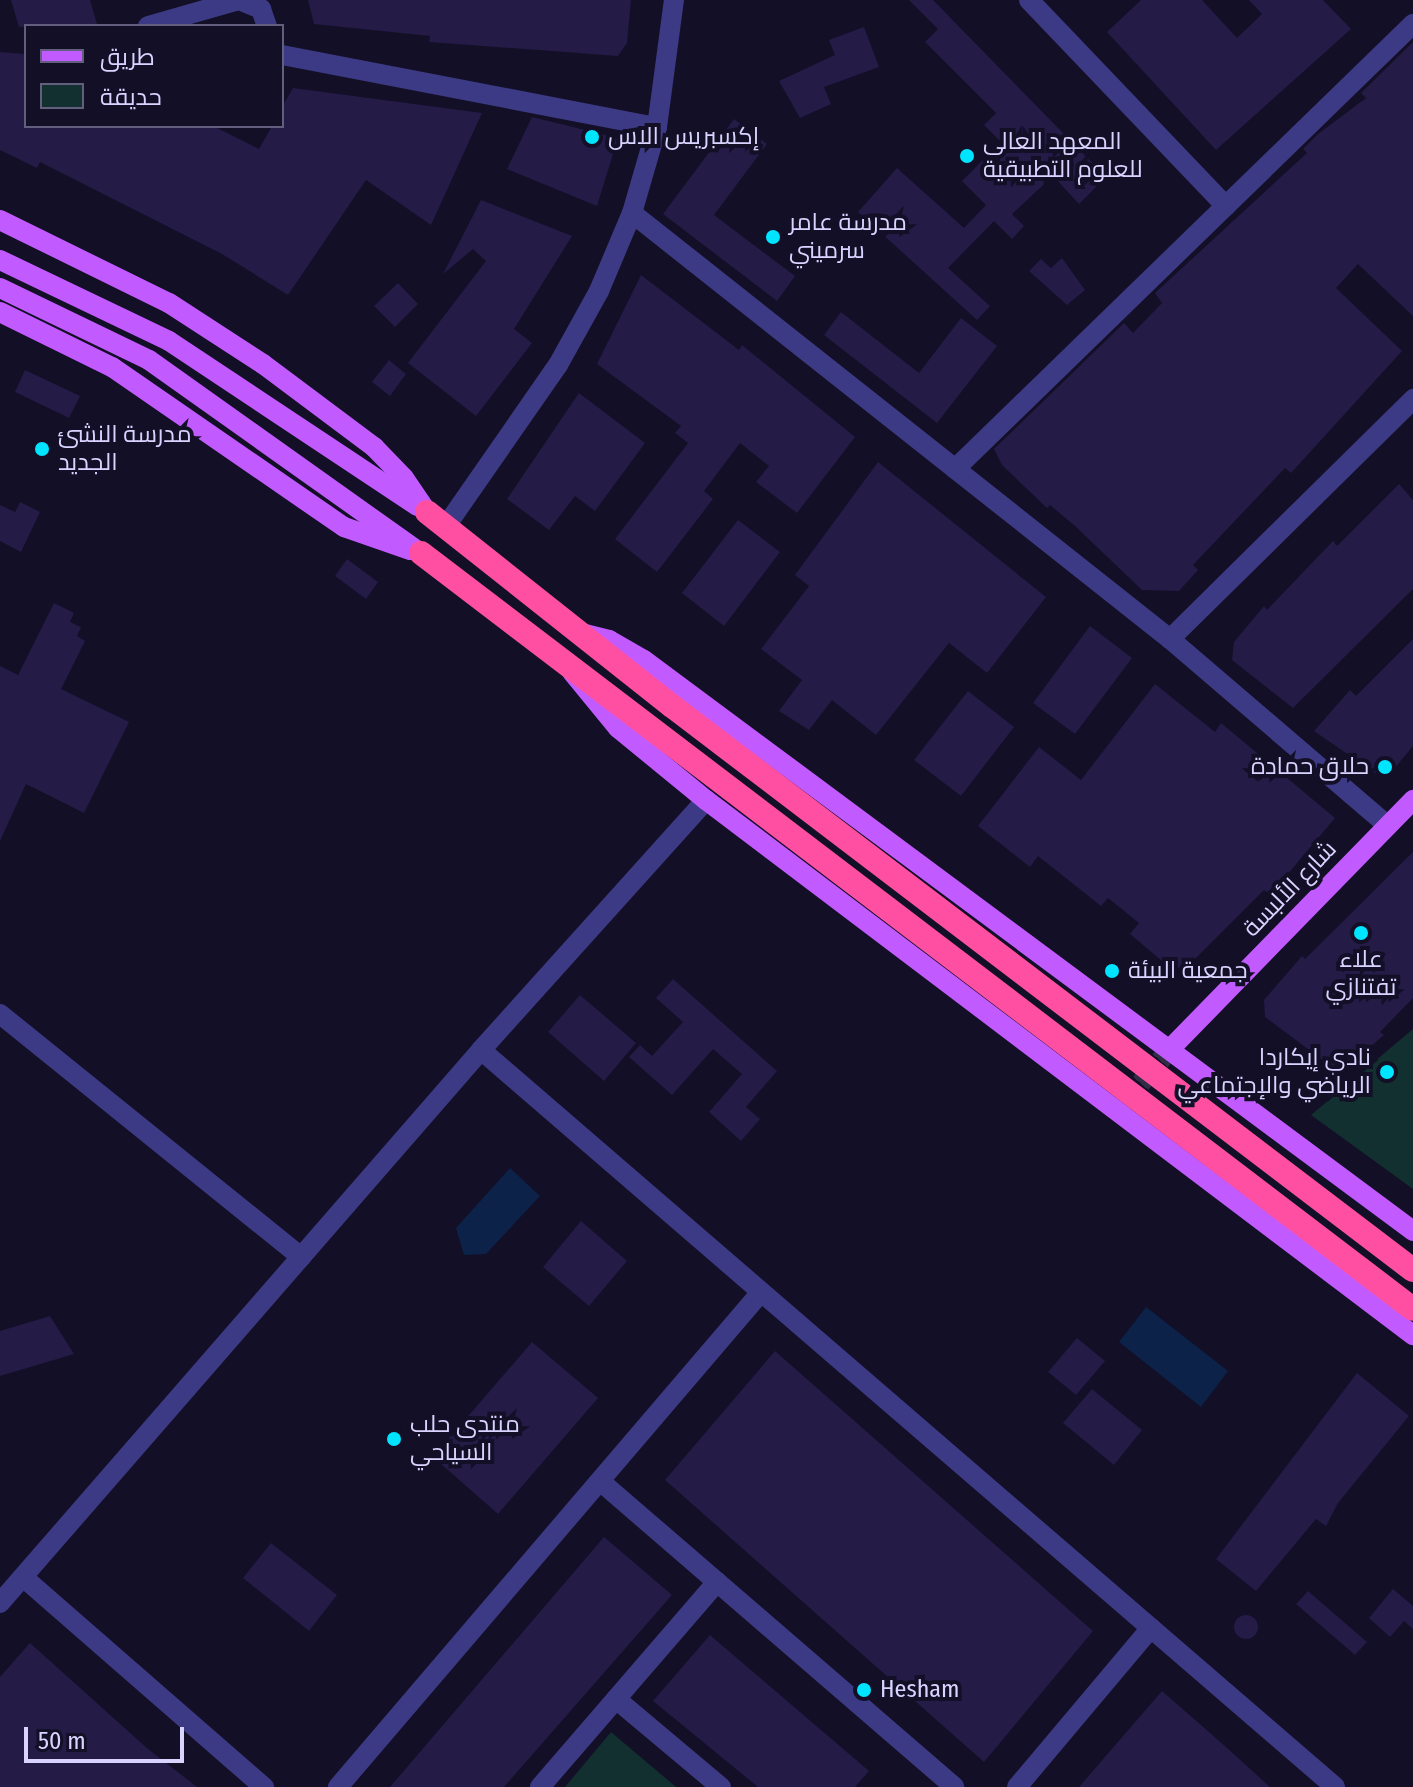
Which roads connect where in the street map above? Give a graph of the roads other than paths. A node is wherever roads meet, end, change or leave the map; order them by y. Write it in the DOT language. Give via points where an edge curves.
graph roads {
  1 [pos="239,0"];
  2 [pos="674,0"];
  3 [pos="1029,0"];
  4 [pos="155,24"];
  5 [pos="266,24"];
  6 [pos="1413,24"];
  7 [pos="284,55"];
  8 [pos="657,127"];
  9 [pos="1226,206"];
  10 [pos="632,213"];
  11 [pos="0,220"];
  12 [pos="0,260"];
  13 [pos="0,288"];
  14 [pos="0,312"];
  15 [pos="1413,399"];
  16 [pos="955,469"];
  17 [pos="437,519"];
  18 [pos="421,553"];
  19 [pos="581,633"];
  20 [pos="1170,639"];
  21 [pos="564,658"];
  22 [pos="706,800"];
  23 [pos="1413,800"];
  24 [pos="1388,826"];
  25 [pos="0,1014"];
  26 [pos="1171,1048"];
  27 [pos="481,1050"];
  28 [pos="1413,1231"];
  29 [pos="301,1257"];
  30 [pos="1413,1270"];
  31 [pos="761,1292"];
  32 [pos="1413,1309"];
  33 [pos="1413,1335"];
  34 [pos="600,1481"];
  35 [pos="23,1577"];
  36 [pos="717,1582"];
  37 [pos="0,1603"];
  38 [pos="1151,1628"];
  39 [pos="616,1699"];
  40 [pos="264,1787"];
  41 [pos="338,1787"];
  42 [pos="540,1787"];
  43 [pos="721,1787"];
  44 [pos="954,1787"];
  45 [pos="1017,1787"];
  46 [pos="1335,1787"];
  1 -- 4 [label="street"];
  1 -- 5 [label="street" via="261,9"];
  2 -- 8 [label="street"];
  3 -- 9 [label="street"];
  6 -- 9 [label="street"];
  7 -- 8 [label="street"];
  8 -- 10 [label="street"];
  9 -- 16 [label="street"];
  10 -- 16 [label="street"];
  10 -- 17 [label="street" via="599,291 558,365"];
  11 -- 17 [label="main road" via="169,303 263,364 374,447"];
  12 -- 17 [label="main road" via="169,341"];
  13 -- 18 [label="main road" via="149,360"];
  14 -- 18 [label="main road" via="112,367 344,527"];
  15 -- 20 [label="street"];
  16 -- 20 [label="street"];
  17 -- 19 [label="highway"];
  18 -- 21 [label="highway"];
  19 -- 26 [label="main road" via="609,640 644,660"];
  19 -- 30 [label="highway"];
  20 -- 24 [label="street"];
  21 -- 22 [label="main road" via="587,696 618,728"];
  21 -- 32 [label="highway"];
  22 -- 27 [label="street"];
  22 -- 33 [label="main road"];
  23 -- 24 [label="main road, شارع الألبسة"];
  24 -- 26 [label="main road, شارع الألبسة"];
  25 -- 29 [label="street"];
  26 -- 28 [label="main road"];
  27 -- 29 [label="street"];
  27 -- 31 [label="street"];
  29 -- 35 [label="street"];
  31 -- 34 [label="street"];
  31 -- 38 [label="street"];
  34 -- 36 [label="street"];
  34 -- 41 [label="street"];
  35 -- 37 [label="street"];
  35 -- 40 [label="street"];
  36 -- 39 [label="street"];
  36 -- 44 [label="street"];
  38 -- 45 [label="street"];
  38 -- 46 [label="street"];
  39 -- 42 [label="street"];
  39 -- 43 [label="street"];
}
